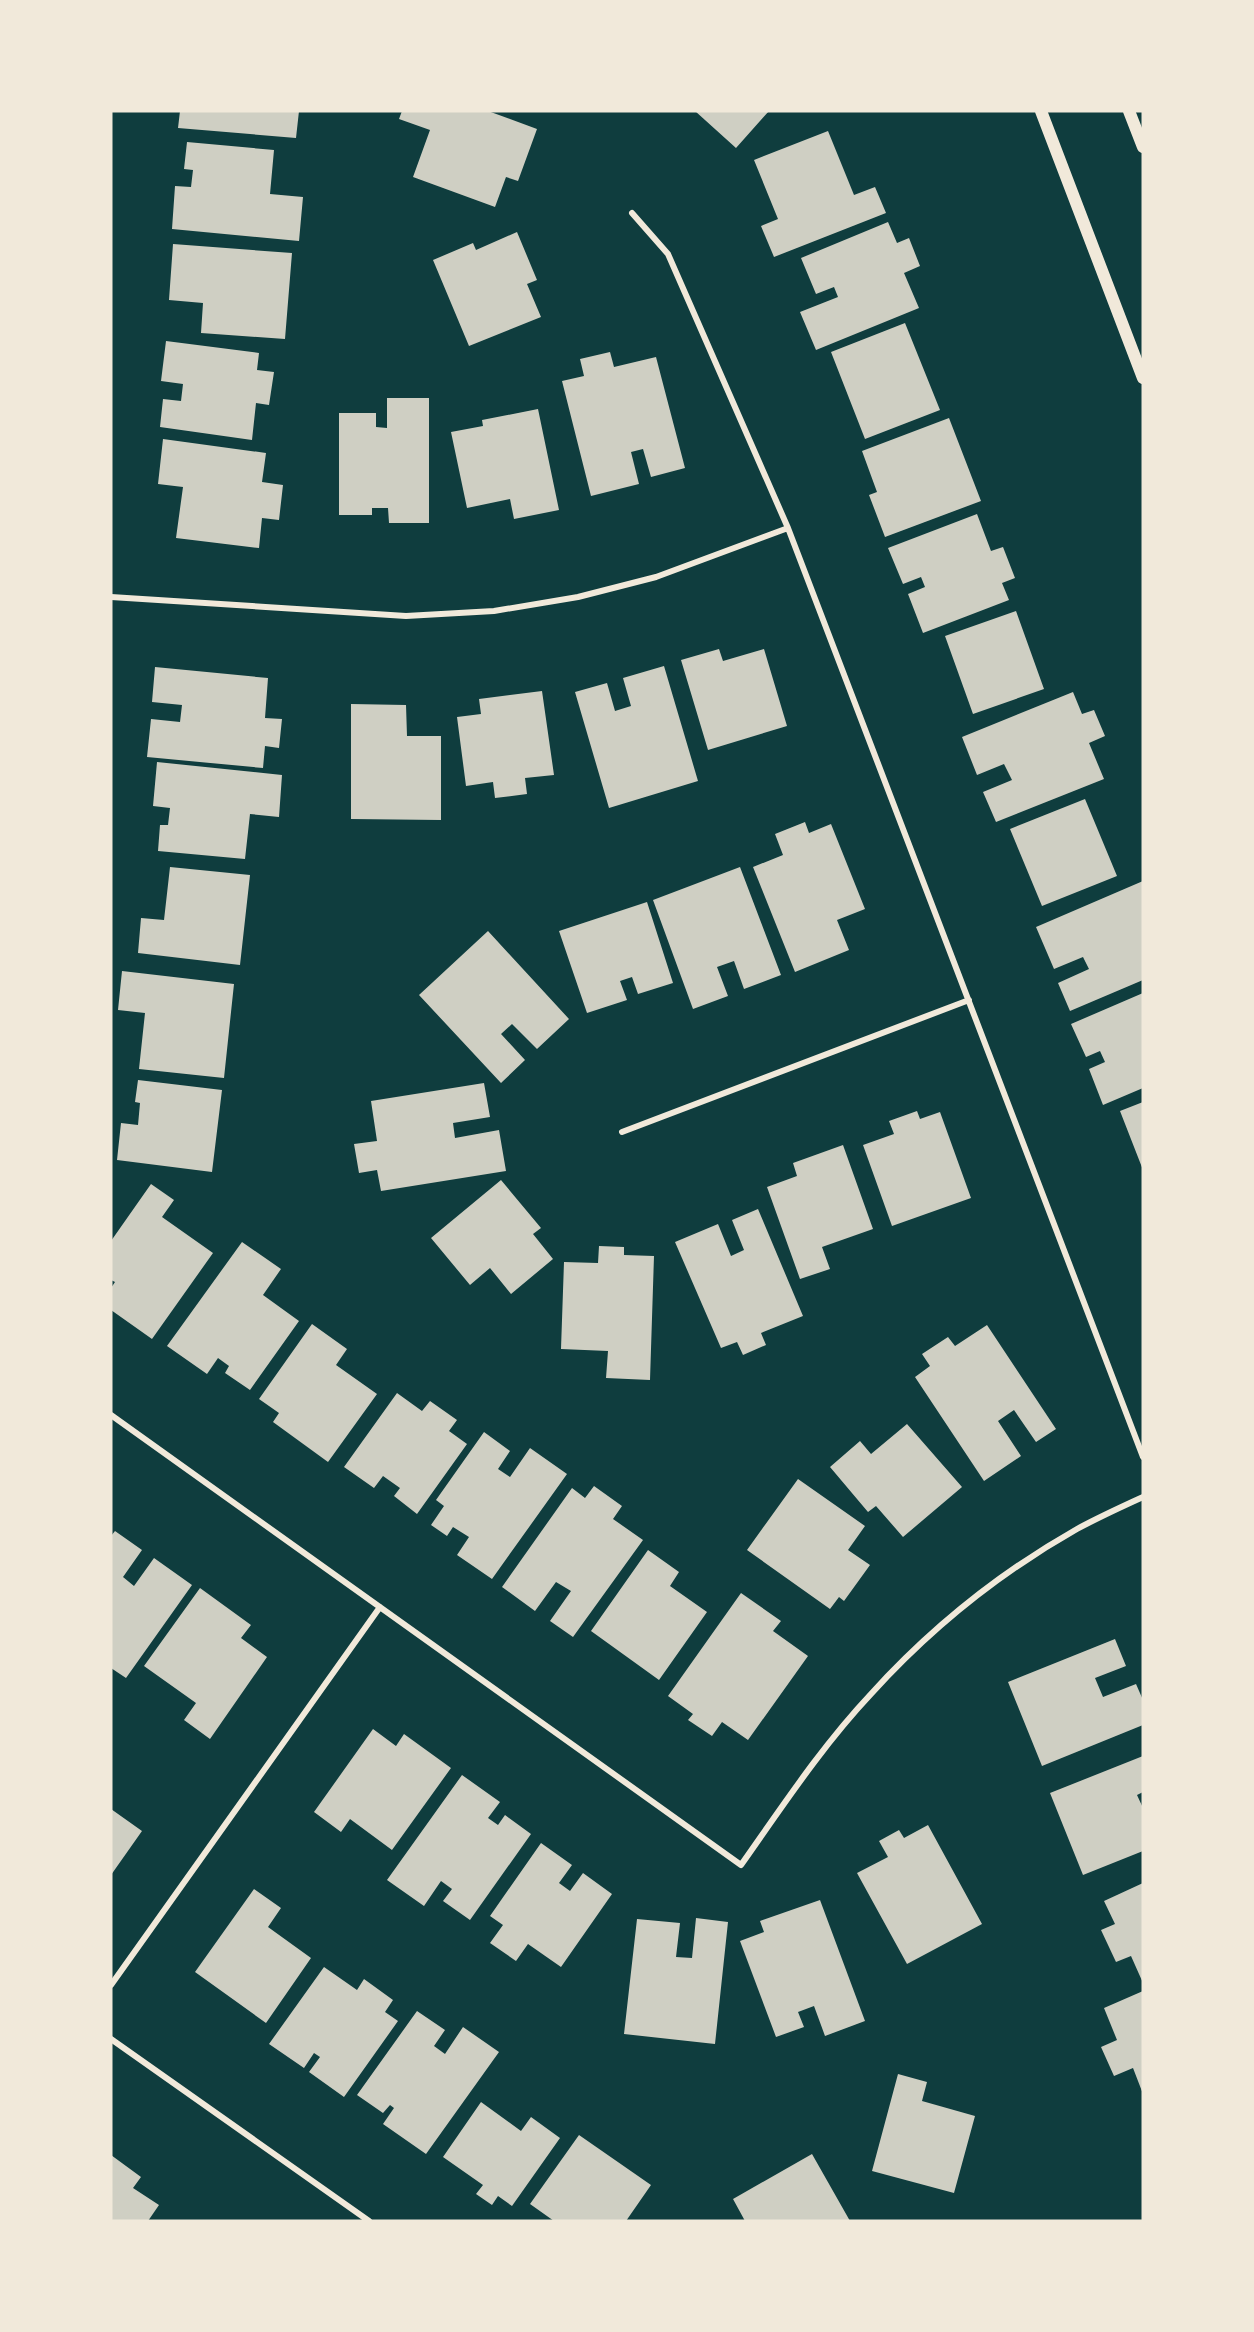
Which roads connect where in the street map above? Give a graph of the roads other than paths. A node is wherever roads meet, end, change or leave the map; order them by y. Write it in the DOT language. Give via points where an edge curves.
graph roads {
  1 [pos="1041,111"];
  2 [pos="1129,111"];
  3 [pos="1143,147"];
  4 [pos="632,213"];
  5 [pos="1143,378"];
  6 [pos="788,528"];
  7 [pos="111,597"];
  8 [pos="969,1000"];
  9 [pos="622,1132"];
  10 [pos="111,1415"];
  11 [pos="1143,1457"];
  12 [pos="1143,1497"];
  13 [pos="380,1607"];
  14 [pos="111,1985"];
  15 [pos="111,2039"];
  16 [pos="369,2221"];
  1 -- 5 [label="main road"];
  2 -- 3 [label="main road"];
  4 -- 6 [label="street" via="668,254"];
  6 -- 7 [label="street" via="656,577 578,597 494,611 406,616"];
  6 -- 8 [label="street"];
  8 -- 9 [label="street"];
  8 -- 11 [label="street"];
  10 -- 13 [label="street"];
  12 -- 13 [label="street" via="1077,1529 1003,1577 934,1632 864,1702 814,1762 741,1865"];
  13 -- 14 [label="street"];
  15 -- 16 [label="street"];
}
